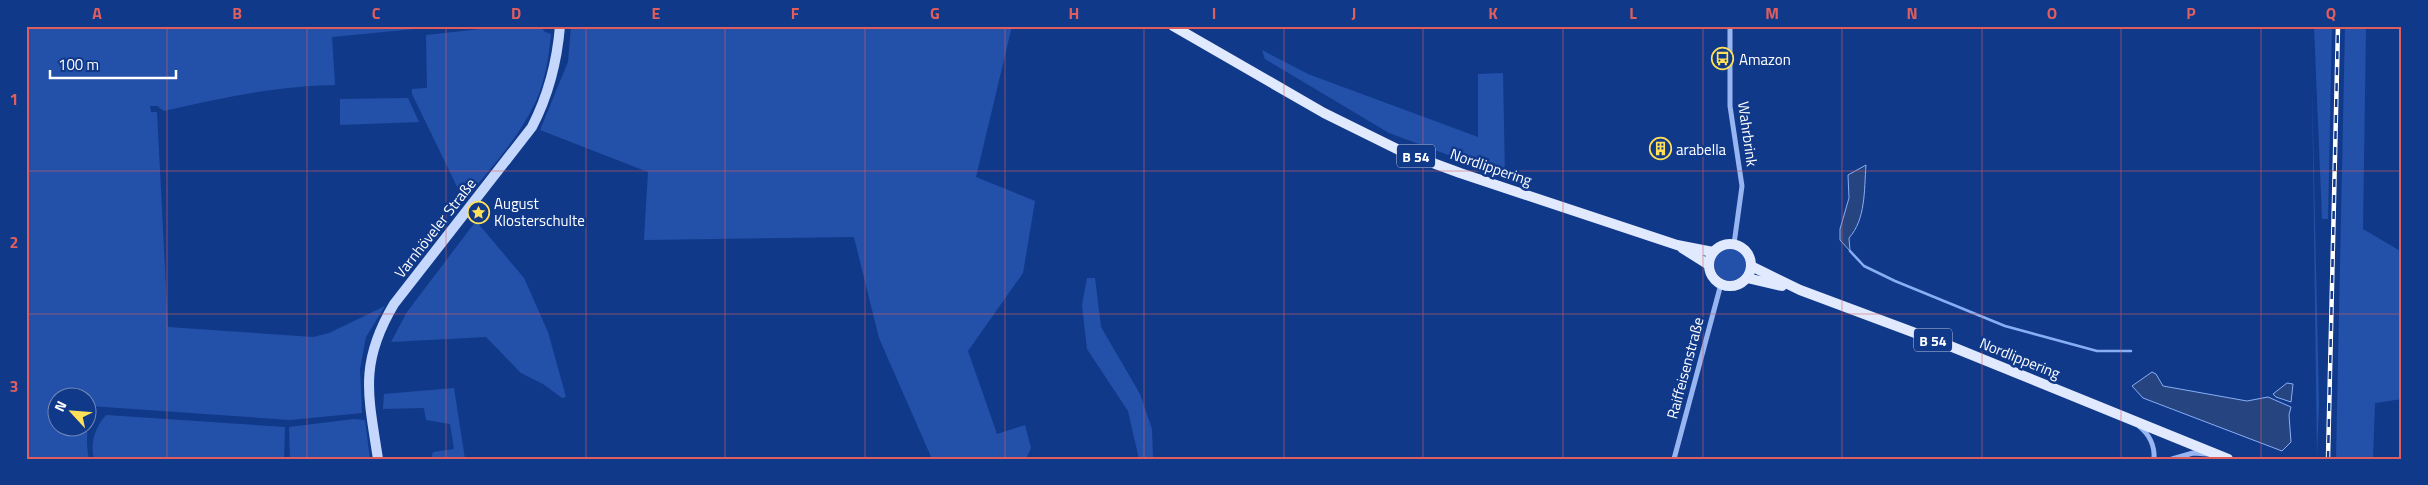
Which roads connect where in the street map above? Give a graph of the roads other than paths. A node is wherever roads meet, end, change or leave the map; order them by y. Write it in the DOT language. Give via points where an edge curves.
graph roads {
  1 [pos="560,26"];
  2 [pos="1173,26"];
  3 [pos="1730,26"];
  4 [pos="1734,244"];
  5 [pos="1677,245"];
  6 [pos="1713,252"];
  7 [pos="1709,265"];
  8 [pos="1751,266"];
  9 [pos="1747,278"];
  10 [pos="1721,284"];
  11 [pos="1800,290"];
  12 [pos="2132,419"];
  13 [pos="2224,457"];
  14 [pos="378,459"];
  15 [pos="1674,459"];
  16 [pos="2154,459"];
  17 [pos="2172,459"];
  1 -- 14 [label="street, Varnhöveler Straße" via="552,79 532,127 394,304 381,327 370,365 369,385"];
  2 -- 5 [label="main road, Nordlippering / B 54" via="1324,113 1404,152"];
  3 -- 4 [label="street, Wahrbrink" via="1730,106 1742,186"];
  4 -- 6 [label="main road" via="1724,244"];
  4 -- 8 [label="main road" via="1746,250"];
  5 -- 6 [label="main road, Nordlippering / B 54"];
  5 -- 7 [label="main road, Nordlippering / B 54"];
  6 -- 7 [label="main road"];
  7 -- 10 [label="main road" via="1711,274"];
  8 -- 9 [label="main road"];
  8 -- 11 [label="main road, Nordlippering / B 54"];
  9 -- 10 [label="main road" via="1734,285"];
  9 -- 11 [label="main road, Nordlippering / B 54"];
  10 -- 15 [label="street, Raiffeisenstraße"];
  11 -- 12 [label="main road, Nordlippering / B 54"];
  12 -- 13 [label="main road, Nordlippering / B 54"];
  12 -- 16 [label="street" via="2151,441"];
  13 -- 17 [label="street" via="2193,453"];
}
